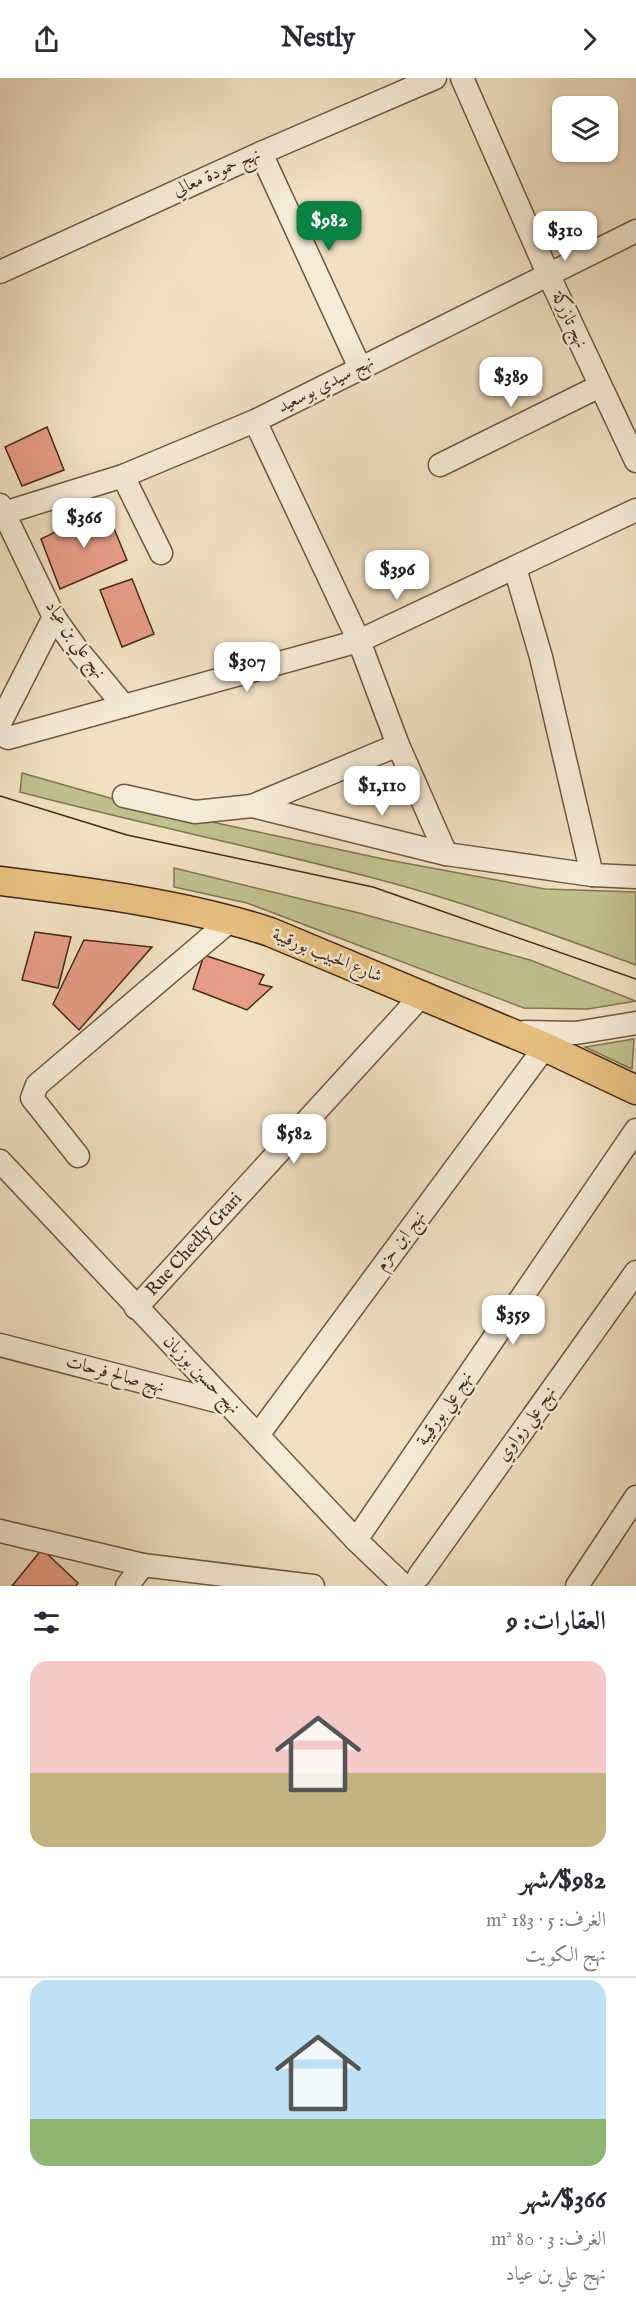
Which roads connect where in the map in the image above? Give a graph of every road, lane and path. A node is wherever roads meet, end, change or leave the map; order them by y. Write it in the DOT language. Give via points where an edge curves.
graph roads {
  1 [pos="435,78"];
  2 [pos="462,78"];
  3 [pos="261,153"];
  4 [pos="636,231"];
  5 [pos="0,272"];
  6 [pos="549,276"];
  7 [pos="360,368"];
  8 [pos="600,386"];
  9 [pos="255,421"];
  10 [pos="636,461"];
  11 [pos="440,465"];
  12 [pos="123,476"];
  13 [pos="2,509"];
  14 [pos="636,510"];
  15 [pos="161,553"];
  16 [pos="515,567"];
  17 [pos="54,617"];
  18 [pos="359,641"];
  19 [pos="124,706"];
  20 [pos="0,723"];
  21 [pos="0,729"];
  22 [pos="398,745"];
  23 [pos="124,796"];
  24 [pos="252,806"];
  25 [pos="446,854"];
  26 [pos="592,874"];
  27 [pos="636,877"];
  28 [pos="0,880"];
  29 [pos="232,920"];
  30 [pos="422,994"];
  31 [pos="636,1023"];
  32 [pos="507,1031"];
  33 [pos="545,1047"];
  34 [pos="636,1090"];
  35 [pos="636,1130"];
  36 [pos="78,1156"];
  37 [pos="0,1161"];
  38 [pos="636,1272"];
  39 [pos="136,1308"];
  40 [pos="0,1345"];
  41 [pos="229,1404"];
  42 [pos="258,1435"];
  43 [pos="636,1497"];
  44 [pos="0,1531"];
  45 [pos="356,1540"];
  46 [pos="143,1565"];
  47 [pos="411,1581"];
  48 [pos="127,1586"];
  49 [pos="313,1586"];
  50 [pos="578,1586"];
  1 -- 3 [label="street, نهج حمودة معالي"];
  2 -- 6 [label="street, نهج تازركة"];
  3 -- 5 [label="street, نهج حمودة معالي"];
  3 -- 7 [label="street"];
  4 -- 6 [label="street, نهج سيدي بوسعيد"];
  6 -- 7 [label="street, نهج سيدي بوسعيد"];
  6 -- 8 [label="street, نهج تازركة"];
  7 -- 9 [label="street, نهج سيدي بوسعيد"];
  8 -- 10 [label="street, نهج تازركة"];
  8 -- 11 [label="street"];
  9 -- 12 [label="street, نهج سيدي بوسعيد"];
  9 -- 18 [label="street"];
  12 -- 13 [label="street, نهج سيدي بوسعيد"];
  12 -- 15 [label="street"];
  13 -- 17 [label="street, نهج علي بن عياد"];
  14 -- 16 [label="street"];
  16 -- 18 [label="street"];
  16 -- 26 [label="street" via="541,657"];
  17 -- 19 [label="street, نهج علي بن عياد"];
  17 -- 20 [label="street"];
  18 -- 19 [label="street"];
  18 -- 22 [label="street"];
  19 -- 21 [label="street" via="8,738"];
  22 -- 24 [label="street"];
  22 -- 25 [label="street"];
  23 -- 24 [label="street" via="195,812"];
  24 -- 25 [label="street"];
  25 -- 26 [label="street"];
  26 -- 27 [label="street"];
  28 -- 29 [label="main road, شارع الحبيب بورقيبة"];
  29 -- 30 [label="main road, شارع الحبيب بورقيبة" via="325,953"];
  29 -- 36 [label="street" via="36,1085 32,1098"];
  30 -- 32 [label="main road, شارع الحبيب بورقيبة"];
  30 -- 39 [label="street, Rue Chedly Gtari"];
  31 -- 32 [label="street" via="576,1033"];
  32 -- 33 [label="main road, شارع الحبيب بورقيبة"];
  33 -- 34 [label="main road, شارع الحبيب بورقيبة"];
  33 -- 42 [label="street, نهج ابن حزم"];
  35 -- 45 [label="street, نهج علي بورقيبة"];
  37 -- 39 [label="street, نهج حسين بوزيان"];
  38 -- 47 [label="street, نهج علي زواوي"];
  39 -- 41 [label="street, نهج حسين بوزيان"];
  40 -- 41 [label="street, نهج صالح فرحات"];
  41 -- 42 [label="street, نهج حسين بوزيان"];
  42 -- 45 [label="street, نهج حسين بوزيان"];
  43 -- 50 [label="street"];
  44 -- 46 [label="street"];
  45 -- 47 [label="street, نهج حسين بوزيان"];
  46 -- 48 [label="street"];
  46 -- 49 [label="street"];
}
